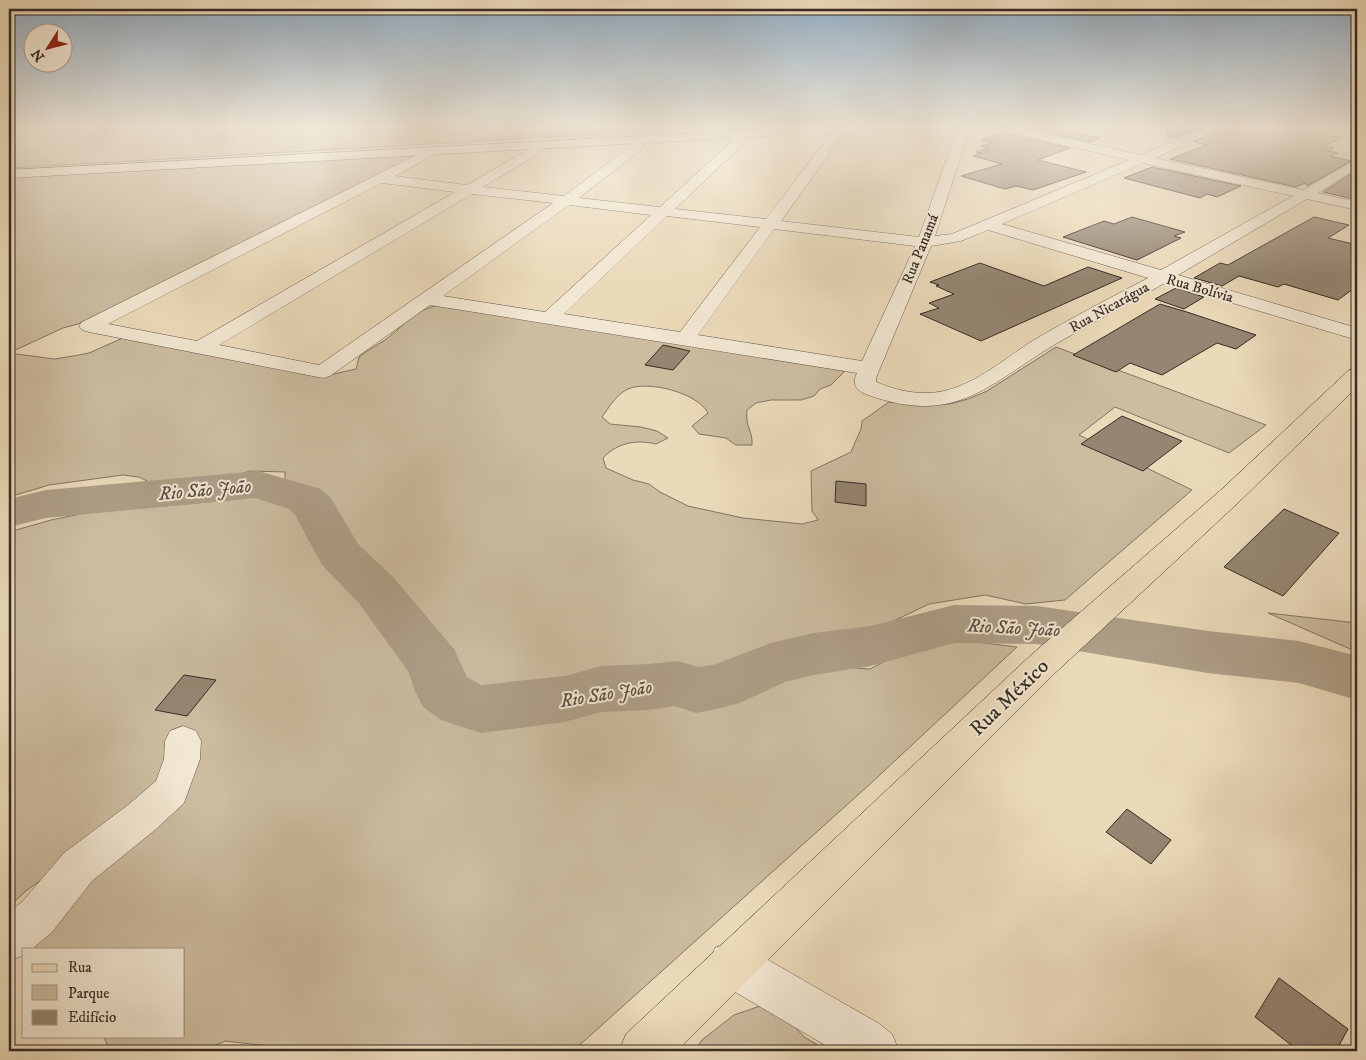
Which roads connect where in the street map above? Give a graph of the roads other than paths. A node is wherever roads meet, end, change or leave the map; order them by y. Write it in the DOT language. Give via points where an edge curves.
graph roads {
  1 [pos="387,176"];
  2 [pos="491,176"];
  3 [pos="598,176"];
  4 [pos="702,176"];
  5 [pos="806,176"];
  6 [pos="947,176"];
  7 [pos="1101,176"];
  8 [pos="1222,176"];
  9 [pos="1336,176"];
  10 [pos="382,179"];
  11 [pos="470,189"];
  12 [pos="1306,195"];
  13 [pos="567,200"];
  14 [pos="1357,206"];
  15 [pos="664,212"];
  16 [pos="770,224"];
  17 [pos="986,224"];
  18 [pos="925,242"];
  19 [pos="1162,277"];
  20 [pos="429,298"];
  21 [pos="549,318"];
  22 [pos="1357,334"];
  23 [pos="684,340"];
  24 [pos="200,348"];
  25 [pos="868,368"];
  26 [pos="1357,375"];
  27 [pos="183,741"];
  28 [pos="9,939"];
  29 [pos="732,964"];
  30 [pos="868,1046"];
  31 [pos="643,1051"];
  1 -- 10 [label="street"];
  2 -- 11 [label="street"];
  3 -- 13 [label="street"];
  4 -- 15 [label="street"];
  5 -- 16 [label="street"];
  6 -- 18 [label="street, Rua Panamá"];
  7 -- 17 [label="street"];
  8 -- 12 [label="street"];
  9 -- 12 [label="street, Rua Nicarágua"];
  10 -- 11 [label="street"];
  10 -- 24 [label="street" via="89,326"];
  11 -- 13 [label="street"];
  11 -- 24 [label="street"];
  12 -- 14 [label="street"];
  12 -- 19 [label="street, Rua Nicarágua"];
  13 -- 15 [label="street"];
  13 -- 20 [label="street"];
  15 -- 16 [label="street"];
  15 -- 21 [label="street"];
  16 -- 18 [label="street"];
  16 -- 23 [label="street"];
  17 -- 18 [label="street" via="955,238"];
  17 -- 19 [label="street, Rua Bolívia"];
  18 -- 25 [label="street, Rua Panamá"];
  19 -- 22 [label="street, Rua Bolívia"];
  19 -- 25 [label="street, Rua Nicarágua" via="1039,345 987,381 951,396 931,400 884,394 866,386"];
  20 -- 21 [label="street"];
  20 -- 24 [label="street" via="323,372"];
  21 -- 23 [label="street"];
  23 -- 25 [label="street"];
  26 -- 29 [label="main road, Rua México" via="1231,495 1042,665"];
  27 -- 28 [label="street" via="182,758 171,791 78,867 37,917"];
  29 -- 30 [label="street"];
  29 -- 31 [label="main road, Rua México"];
}
